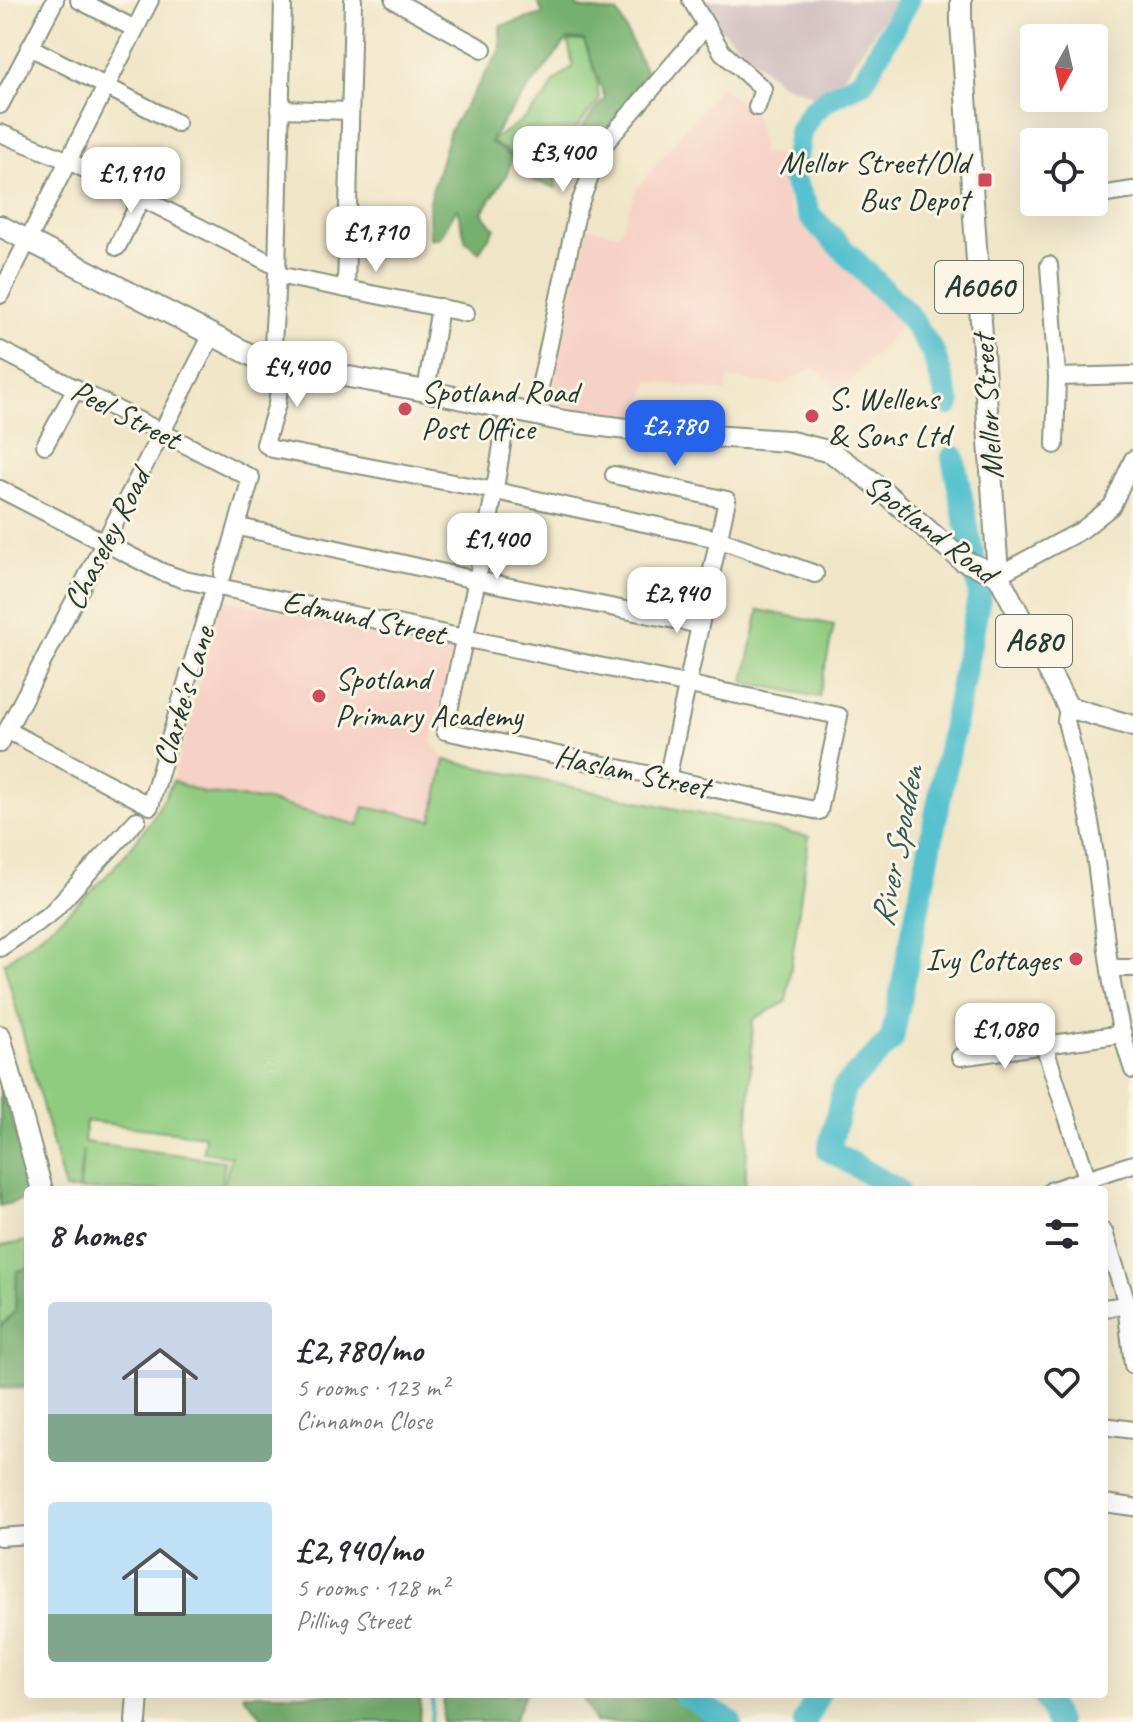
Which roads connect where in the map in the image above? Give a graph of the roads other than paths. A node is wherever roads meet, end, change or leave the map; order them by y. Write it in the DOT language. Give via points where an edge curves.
graph roads {
  1 [pos="55,0"];
  2 [pos="79,0"];
  3 [pos="150,0"];
  4 [pos="283,0"];
  5 [pos="353,0"];
  6 [pos="394,0"];
  7 [pos="691,0"];
  8 [pos="961,0"];
  9 [pos="705,27"];
  10 [pos="135,29"];
  11 [pos="30,47"];
  12 [pos="483,49"];
  13 [pos="106,87"];
  14 [pos="0,105"];
  15 [pos="757,107"];
  16 [pos="280,109"];
  17 [pos="350,111"];
  18 [pos="177,123"];
  19 [pos="0,133"];
  20 [pos="69,161"];
  21 [pos="1133,190"];
  22 [pos="1108,194"];
  23 [pos="142,197"];
  24 [pos="0,226"];
  25 [pos="28,241"];
  26 [pos="117,247"];
  27 [pos="1049,265"];
  28 [pos="277,271"];
  29 [pos="346,289"];
  30 [pos="0,295"];
  31 [pos="440,307"];
  32 [pos="466,313"];
  33 [pos="212,335"];
  34 [pos="0,350"];
  35 [pos="277,364"];
  36 [pos="1133,375"];
  37 [pos="1057,377"];
  38 [pos="76,388"];
  39 [pos="426,391"];
  40 [pos="534,415"];
  41 [pos="505,424"];
  42 [pos="160,433"];
  43 [pos="45,445"];
  44 [pos="1055,445"];
  45 [pos="1133,459"];
  46 [pos="614,475"];
  47 [pos="251,478"];
  48 [pos="0,489"];
  49 [pos="496,491"];
  50 [pos="239,527"];
  51 [pos="718,539"];
  52 [pos="105,542"];
  53 [pos="992,572"];
  54 [pos="815,574"];
  55 [pos="219,580"];
  56 [pos="476,580"];
  57 [pos="700,625"];
  58 [pos="464,638"];
  59 [pos="687,684"];
  60 [pos="1068,707"];
  61 [pos="1133,726"];
  62 [pos="4,737"];
  63 [pos="667,779"];
  64 [pos="819,811"];
  65 [pos="137,820"];
  66 [pos="0,948"];
  67 [pos="1111,968"];
  68 [pos="1133,968"];
  69 [pos="0,1036"];
  70 [pos="1044,1045"];
  71 [pos="1128,1045"];
  72 [pos="960,1057"];
  73 [pos="1133,1070"];
  74 [pos="1133,1164"];
  75 [pos="1089,1184"];
  76 [pos="41,1186"];
  77 [pos="1108,1245"];
  78 [pos="1128,1308"];
  79 [pos="1133,1365"];
  80 [pos="1108,1427"];
  81 [pos="1133,1430"];
  82 [pos="1108,1504"];
  83 [pos="1133,1507"];
  84 [pos="24,1535"];
  85 [pos="0,1537"];
  86 [pos="137,1698"];
  87 [pos="133,1720"];
  1 -- 11 [label="street"];
  2 -- 10 [label="street"];
  3 -- 10 [label="street"];
  4 -- 16 [label="street"];
  5 -- 17 [label="street"];
  6 -- 12 [label="street"];
  7 -- 9 [label="street"];
  8 -- 53 [label="main road, Mellor Street / A6060"];
  9 -- 15 [label="street" via="722,52 763,89"];
  9 -- 40 [label="street" via="601,148 578,208"];
  10 -- 13 [label="street"];
  11 -- 13 [label="street"];
  11 -- 14 [label="street"];
  13 -- 18 [label="street"];
  13 -- 20 [label="street"];
  16 -- 17 [label="street"];
  16 -- 28 [label="street"];
  17 -- 29 [label="street"];
  19 -- 20 [label="street"];
  20 -- 23 [label="street"];
  20 -- 25 [label="street"];
  21 -- 22 [label="street"];
  23 -- 26 [label="street"];
  23 -- 28 [label="street"];
  24 -- 25 [label="main road, Spotland Road / A680"];
  25 -- 30 [label="street"];
  25 -- 33 [label="main road, Spotland Road / A680"];
  27 -- 37 [label="street"];
  28 -- 29 [label="street"];
  28 -- 35 [label="street"];
  29 -- 31 [label="street"];
  31 -- 32 [label="street"];
  31 -- 39 [label="street"];
  33 -- 35 [label="main road, Spotland Road / A680"];
  33 -- 42 [label="street, Chaseley Road"];
  34 -- 38 [label="street, Peel Street"];
  35 -- 39 [label="main road, Spotland Road / A680"];
  35 -- 49 [label="street" via="277,404 265,444 273,449"];
  36 -- 37 [label="street"];
  37 -- 44 [label="street"];
  38 -- 42 [label="street, Peel Street"];
  38 -- 43 [label="street"];
  39 -- 40 [label="main road, Spotland Road / A680"];
  40 -- 53 [label="main road, Spotland Road / A680" via="650,432 787,441 831,452 962,560"];
  41 -- 49 [label="street"];
  42 -- 47 [label="street, Peel Street"];
  42 -- 52 [label="street, Chaseley Road"];
  45 -- 53 [label="street" via="1112,506 1082,530"];
  46 -- 51 [label="street" via="727,500"];
  47 -- 50 [label="street, Clarke's Lane"];
  48 -- 52 [label="street, Edmund Street"];
  49 -- 51 [label="street"];
  49 -- 56 [label="street"];
  50 -- 55 [label="street, Clarke's Lane"];
  50 -- 56 [label="street"];
  51 -- 54 [label="street"];
  51 -- 57 [label="street"];
  52 -- 55 [label="street, Edmund Street" via="162,572"];
  52 -- 62 [label="street, Chaseley Road"];
  53 -- 60 [label="main road, Spotland Road / A680"];
  55 -- 58 [label="street, Edmund Street"];
  55 -- 62 [label="street, Clarke's Lane" via="150,806"];
  56 -- 57 [label="street"];
  56 -- 58 [label="street"];
  57 -- 59 [label="street"];
  58 -- 59 [label="street, Edmund Street"];
  58 -- 63 [label="street, Haslam Street" via="445,731"];
  59 -- 63 [label="street"];
  59 -- 64 [label="street, Edmund Street" via="839,716"];
  60 -- 61 [label="main road, A680"];
  60 -- 67 [label="street" via="1066,721 1090,823"];
  63 -- 64 [label="street, Haslam Street"];
  65 -- 66 [label="street" via="51,913"];
  67 -- 68 [label="street"];
  67 -- 71 [label="street"];
  69 -- 76 [label="main road"];
  70 -- 71 [label="street"];
  70 -- 72 [label="street"];
  70 -- 75 [label="street"];
  71 -- 73 [label="street"];
  74 -- 75 [label="street"];
  77 -- 78 [label="street"];
  78 -- 79 [label="street"];
  80 -- 81 [label="street"];
  82 -- 83 [label="street"];
  84 -- 85 [label="street"];
  86 -- 87 [label="main road"];
}
